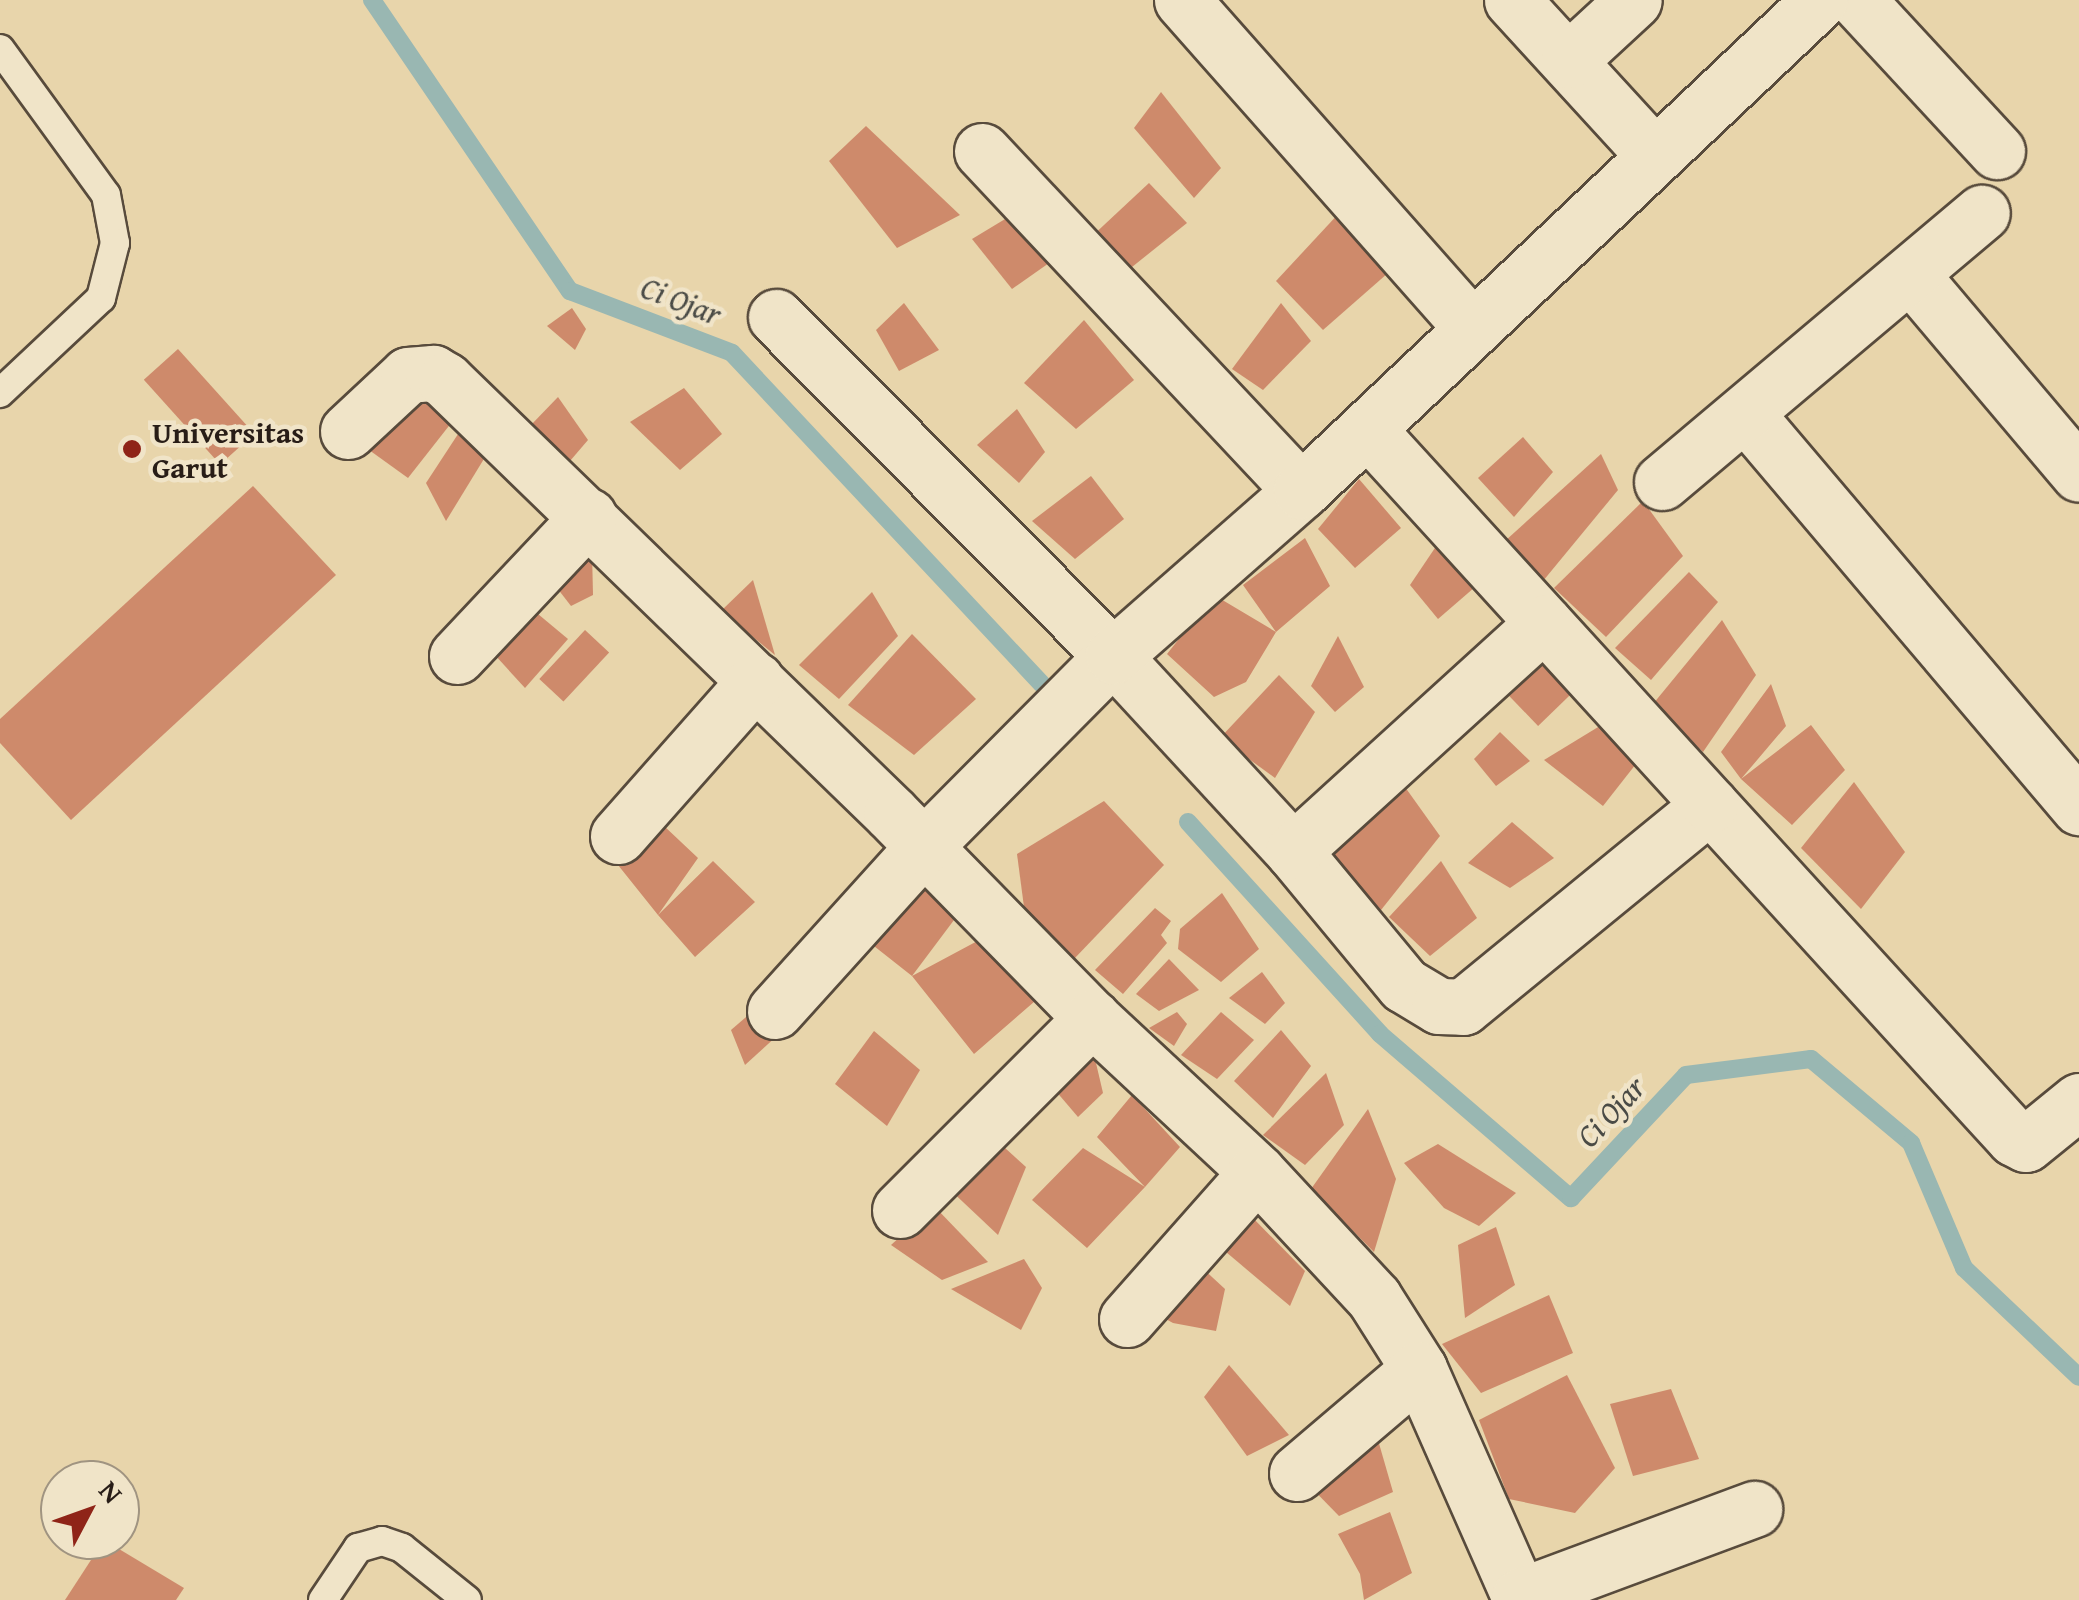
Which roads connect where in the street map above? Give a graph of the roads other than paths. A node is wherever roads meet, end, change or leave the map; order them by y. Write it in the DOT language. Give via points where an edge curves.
graph roads {
  1 [pos="1182,0"];
  2 [pos="1512,0"];
  3 [pos="1634,0"];
  4 [pos="1820,0"];
  5 [pos="1858,0"];
  6 [pos="0,49"];
  7 [pos="1570,60"];
  8 [pos="982,151"];
  9 [pos="1998,152"];
  10 [pos="1654,154"];
  11 [pos="1982,213"];
  12 [pos="1910,275"];
  13 [pos="776,317"];
  14 [pos="1472,328"];
  15 [pos="0,393"];
  16 [pos="1745,413"];
  17 [pos="1367,428"];
  18 [pos="348,432"];
  19 [pos="2079,474"];
  20 [pos="1662,482"];
  21 [pos="1301,491"];
  22 [pos="588,516"];
  23 [pos="1544,622"];
  24 [pos="457,656"];
  25 [pos="1113,656"];
  26 [pos="756,680"];
  27 [pos="1710,804"];
  28 [pos="2079,807"];
  29 [pos="618,836"];
  30 [pos="923,846"];
  31 [pos="1293,850"];
  32 [pos="775,1011"];
  33 [pos="1092,1018"];
  34 [pos="2079,1101"];
  35 [pos="1258,1172"];
  36 [pos="900,1210"];
  37 [pos="1127,1318"];
  38 [pos="1419,1369"];
  39 [pos="1297,1474"];
  40 [pos="1754,1509"];
  41 [pos="1521,1598"];
  42 [pos="324,1600"];
  43 [pos="468,1600"];
  1 -- 14 [label="street"];
  2 -- 7 [label="street"];
  3 -- 7 [label="street"];
  4 -- 10 [label="street"];
  5 -- 9 [label="street"];
  6 -- 15 [label="lane" via="106,195 115,244 101,298"];
  7 -- 10 [label="street"];
  8 -- 21 [label="street"];
  10 -- 14 [label="street"];
  11 -- 12 [label="street"];
  12 -- 16 [label="street"];
  12 -- 19 [label="street"];
  13 -- 25 [label="street"];
  14 -- 17 [label="street"];
  16 -- 20 [label="street"];
  16 -- 28 [label="street"];
  17 -- 21 [label="street"];
  17 -- 23 [label="street"];
  18 -- 22 [label="street" via="392,385 408,375 433,373"];
  21 -- 25 [label="street"];
  22 -- 24 [label="street"];
  22 -- 26 [label="street"];
  23 -- 27 [label="street"];
  23 -- 31 [label="street"];
  25 -- 30 [label="street"];
  25 -- 31 [label="street"];
  26 -- 29 [label="street"];
  26 -- 30 [label="street"];
  27 -- 31 [label="street" via="1462,1007 1439,1006 1404,985"];
  27 -- 34 [label="street" via="2014,1138 2026,1144"];
  30 -- 32 [label="street"];
  30 -- 33 [label="street"];
  33 -- 35 [label="street"];
  33 -- 36 [label="street"];
  35 -- 37 [label="street"];
  35 -- 38 [label="street" via="1374,1298"];
  38 -- 39 [label="street"];
  38 -- 41 [label="street"];
  40 -- 41 [label="street"];
  42 -- 43 [label="lane" via="358,1548 382,1541 402,1548"];
}
